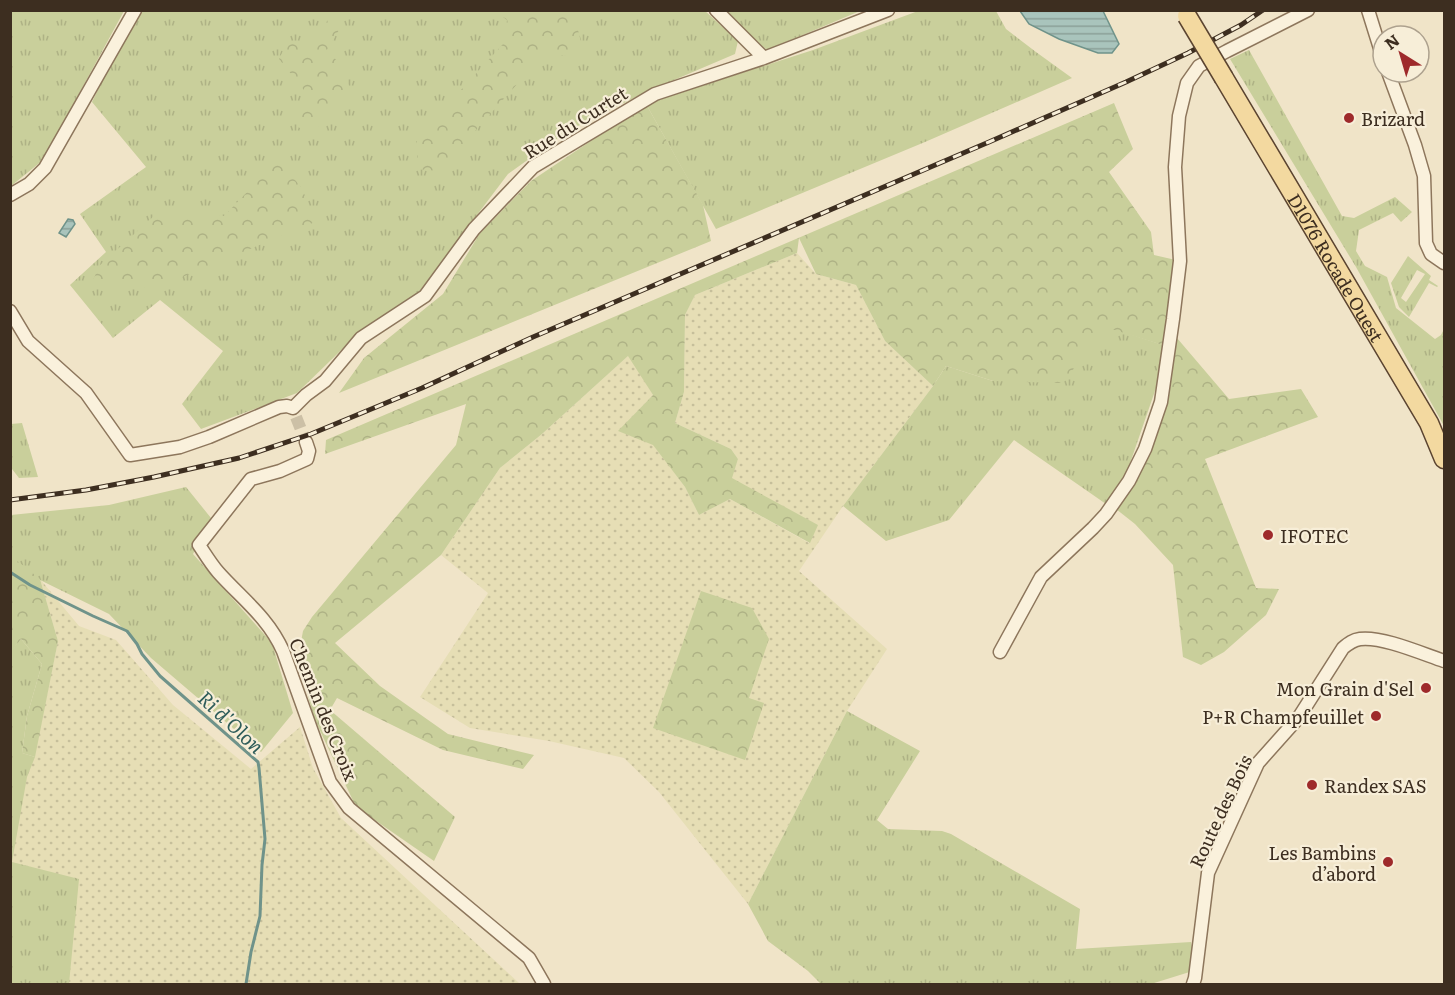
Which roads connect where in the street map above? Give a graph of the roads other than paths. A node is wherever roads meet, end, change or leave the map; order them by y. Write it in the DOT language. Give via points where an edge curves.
graph roads {
  1 [pos="135,10"];
  2 [pos="716,10"];
  3 [pos="888,10"];
  4 [pos="1308,10"];
  5 [pos="1185,13"];
  6 [pos="764,58"];
  7 [pos="1392,84"];
  8 [pos="10,195"];
  9 [pos="1444,262"];
  10 [pos="10,311"];
  11 [pos="306,442"];
  12 [pos="1444,459"];
  13 [pos="1000,652"];
  14 [pos="1444,661"];
  15 [pos="1194,981"];
  16 [pos="544,984"];
  1 -- 8 [label="street" via="45,168"];
  2 -- 6 [label="street"];
  3 -- 6 [label="street, Rue du Curtet"];
  4 -- 13 [label="street" via="1199,66 1187,82 1179,116 1175,167 1180,261 1161,402 1129,481 1106,514 1041,577"];
  5 -- 12 [label="main road, D1076 Rocade Ouest, bridge" via="1429,423"];
  6 -- 10 [label="street, Rue du Curtet" via="655,94 533,167 474,229 425,296 361,338 325,381 306,394 295,412 287,406 279,407 180,447 130,455 86,393 28,341"];
  7 -- 9 [label="street" via="1424,176 1426,243 1431,254"];
  11 -- 16 [label="street, Chemin des Croix" via="307,459 251,479 199,545 217,571 276,635 330,782 349,808 530,958"];
  14 -- 15 [label="street, Route des Bois" via="1369,639 1358,639 1343,648 1299,717 1258,763 1208,873"];
}
